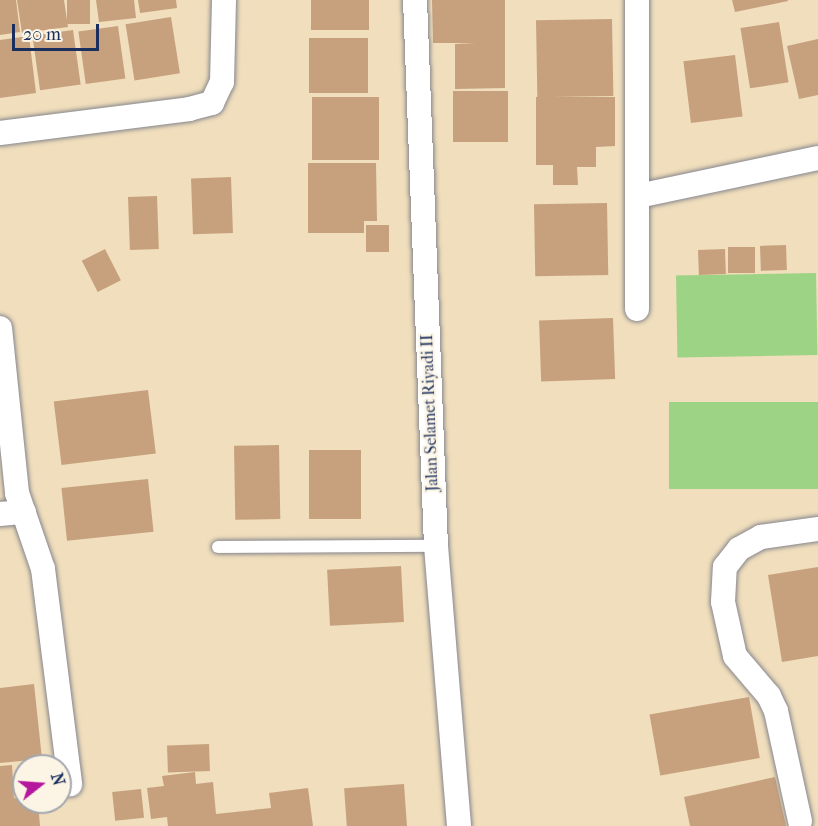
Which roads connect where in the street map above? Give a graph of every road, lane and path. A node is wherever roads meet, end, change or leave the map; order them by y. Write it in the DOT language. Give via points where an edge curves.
graph roads {
  1 [pos="224,0"];
  2 [pos="415,0"];
  3 [pos="637,0"];
  4 [pos="0,133"];
  5 [pos="818,159"];
  6 [pos="638,196"];
  7 [pos="637,309"];
  8 [pos="0,328"];
  9 [pos="12,513"];
  10 [pos="818,529"];
  11 [pos="435,546"];
  12 [pos="218,547"];
  13 [pos="66,754"];
  14 [pos="800,821"];
  15 [pos="459,826"];
  1 -- 4 [label="street" via="222,82 212,102 189,109"];
  2 -- 11 [label="street, Jalan Selamet Riyadi II"];
  3 -- 6 [label="street"];
  5 -- 6 [label="street"];
  6 -- 7 [label="street"];
  8 -- 9 [label="street" via="14,473"];
  9 -- 13 [label="street" via="42,569"];
  10 -- 14 [label="street" via="761,537 739,549 725,567 723,602 735,656 769,696 776,711"];
  11 -- 12 [label="lane"];
  11 -- 15 [label="street, Jalan Selamet Riyadi II"];
}
